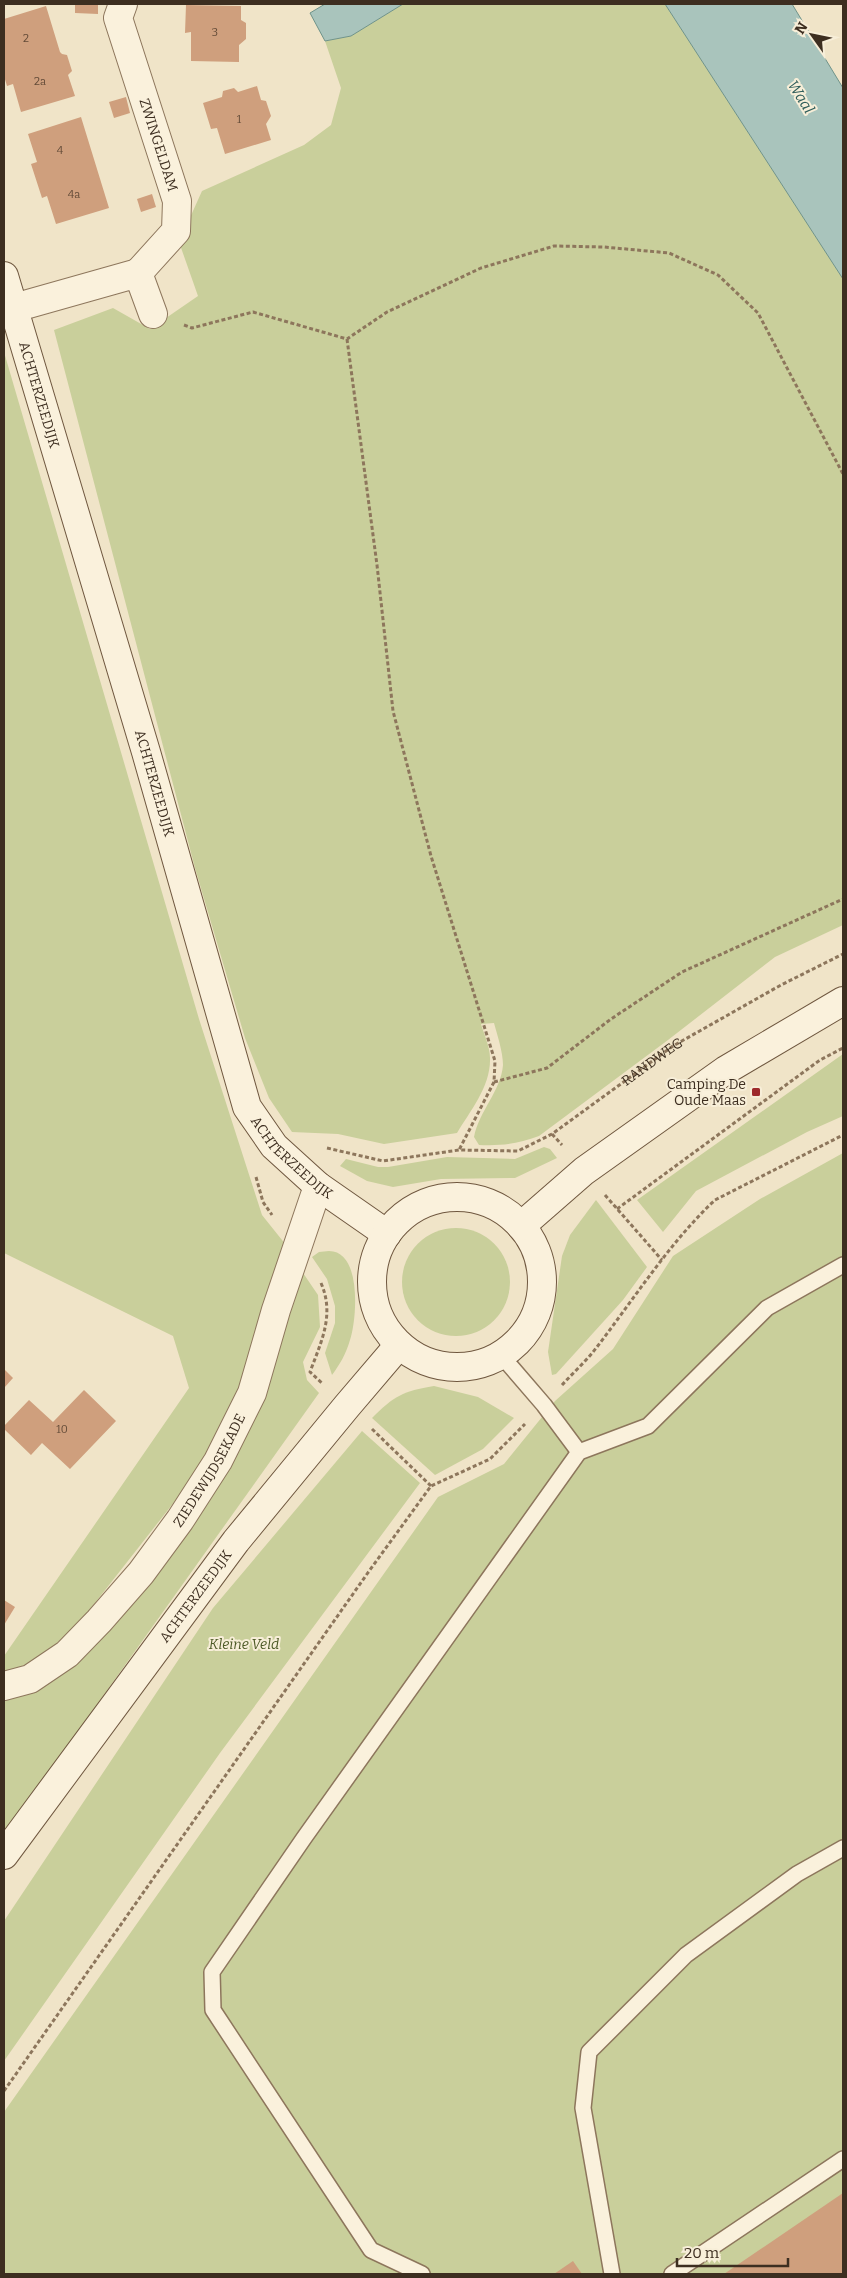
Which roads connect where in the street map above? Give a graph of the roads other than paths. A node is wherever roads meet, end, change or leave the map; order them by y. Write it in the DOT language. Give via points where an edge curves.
graph roads {
  1 [pos="122,4"];
  2 [pos="138,273"];
  3 [pos="4,276"];
  4 [pos="14,308"];
  5 [pos="153,314"];
  6 [pos="843,1001"];
  7 [pos="318,1186"];
  8 [pos="521,1226"];
  9 [pos="387,1234"];
  10 [pos="843,1264"];
  11 [pos="399,1345"];
  12 [pos="501,1355"];
  13 [pos="580,1452"];
  14 [pos="4,1686"];
  15 [pos="843,1848"];
  16 [pos="4,1855"];
  17 [pos="843,2160"];
  18 [pos="422,2274"];
  19 [pos="612,2274"];
  20 [pos="672,2274"];
  1 -- 2 [label="street, ZWINGELDAM" via="118,18 177,201 176,231"];
  2 -- 4 [label="street"];
  2 -- 5 [label="street"];
  3 -- 4 [label="street, ACHTERZEEDIJK"];
  4 -- 7 [label="street, ACHTERZEEDIJK" via="247,1107 274,1146"];
  6 -- 8 [label="street" via="726,1070 584,1171"];
  7 -- 9 [label="street, ACHTERZEEDIJK"];
  7 -- 14 [label="street, ZIEDEWIJDSEKADE" via="252,1393 214,1468 164,1543 99,1621 67,1654 30,1679"];
  8 -- 9 [label="street" via="501,1209 478,1200 453,1197 420,1206"];
  8 -- 12 [label="street" via="536,1251 542,1280 538,1309 524,1336"];
  9 -- 11 [label="street" via="376,1255 372,1279 374,1304 384,1326"];
  10 -- 13 [label="lane" via="767,1308 648,1426"];
  11 -- 12 [label="street" via="431,1364 467,1367"];
  11 -- 16 [label="street, ACHTERZEEDIJK" via="236,1541"];
  12 -- 13 [label="lane"];
  13 -- 18 [label="lane" via="212,1972 213,2010 371,2250"];
  15 -- 19 [label="lane" via="797,1874 686,1955 589,2052 583,2108"];
  17 -- 20 [label="lane"];
}
